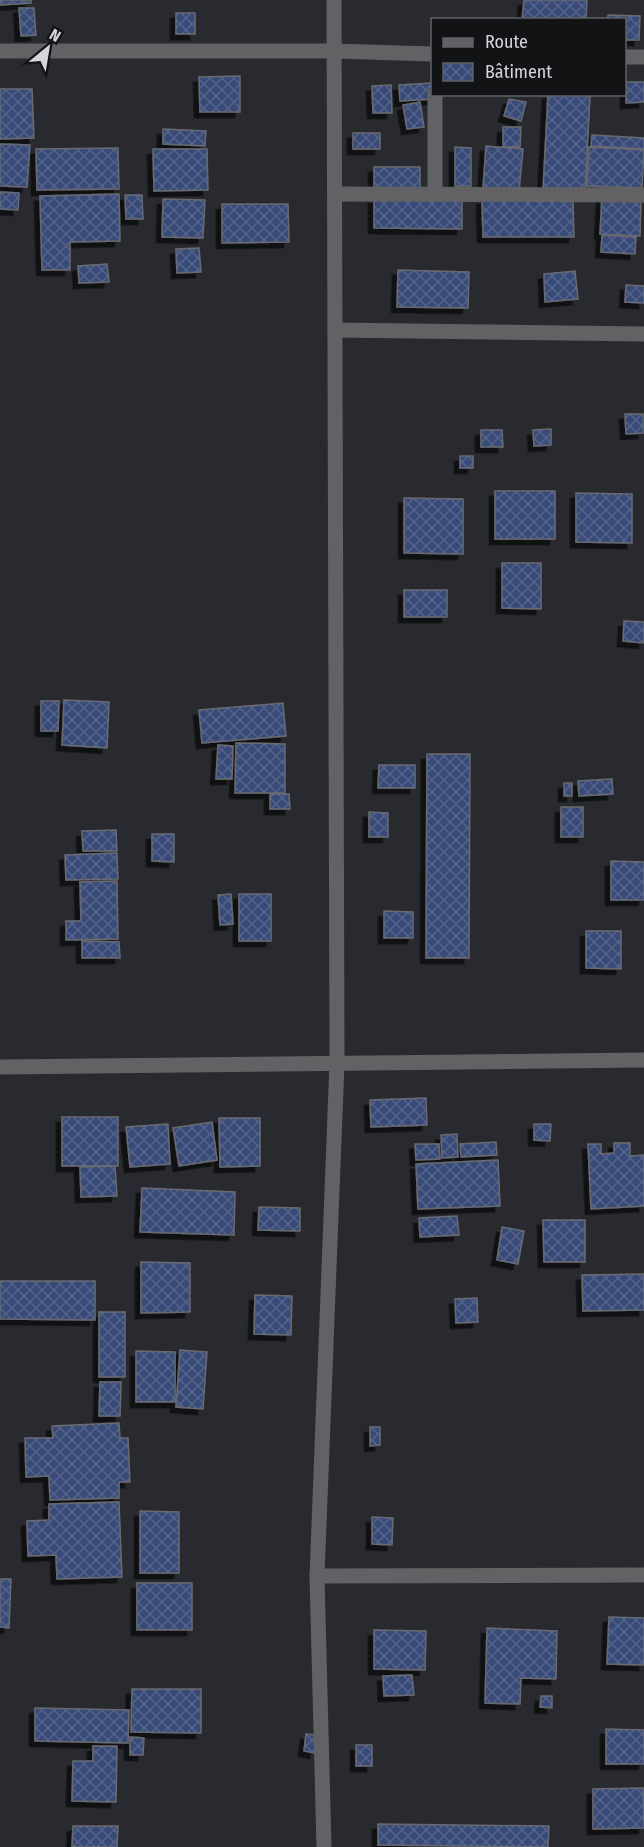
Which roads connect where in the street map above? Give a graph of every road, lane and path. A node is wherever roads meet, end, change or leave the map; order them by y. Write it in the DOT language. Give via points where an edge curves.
graph roads {
  1 [pos="334,0"];
  2 [pos="0,51"];
  3 [pos="334,51"];
  4 [pos="431,54"];
  5 [pos="626,57"];
  6 [pos="644,57"];
  7 [pos="435,96"];
  8 [pos="335,194"];
  9 [pos="435,194"];
  10 [pos="644,195"];
  11 [pos="335,330"];
  12 [pos="644,334"];
  13 [pos="644,1060"];
  14 [pos="337,1063"];
  15 [pos="0,1067"];
  16 [pos="644,1575"];
  17 [pos="317,1576"];
  18 [pos="324,1847"];
  1 -- 3 [label="street"];
  2 -- 3 [label="street"];
  3 -- 4 [label="street"];
  3 -- 8 [label="street"];
  5 -- 6 [label="street"];
  7 -- 9 [label="street"];
  8 -- 9 [label="street"];
  8 -- 11 [label="street"];
  9 -- 10 [label="street"];
  11 -- 12 [label="street"];
  11 -- 14 [label="street"];
  13 -- 14 [label="street"];
  14 -- 15 [label="street"];
  14 -- 17 [label="street"];
  16 -- 17 [label="street"];
  17 -- 18 [label="street"];
}
